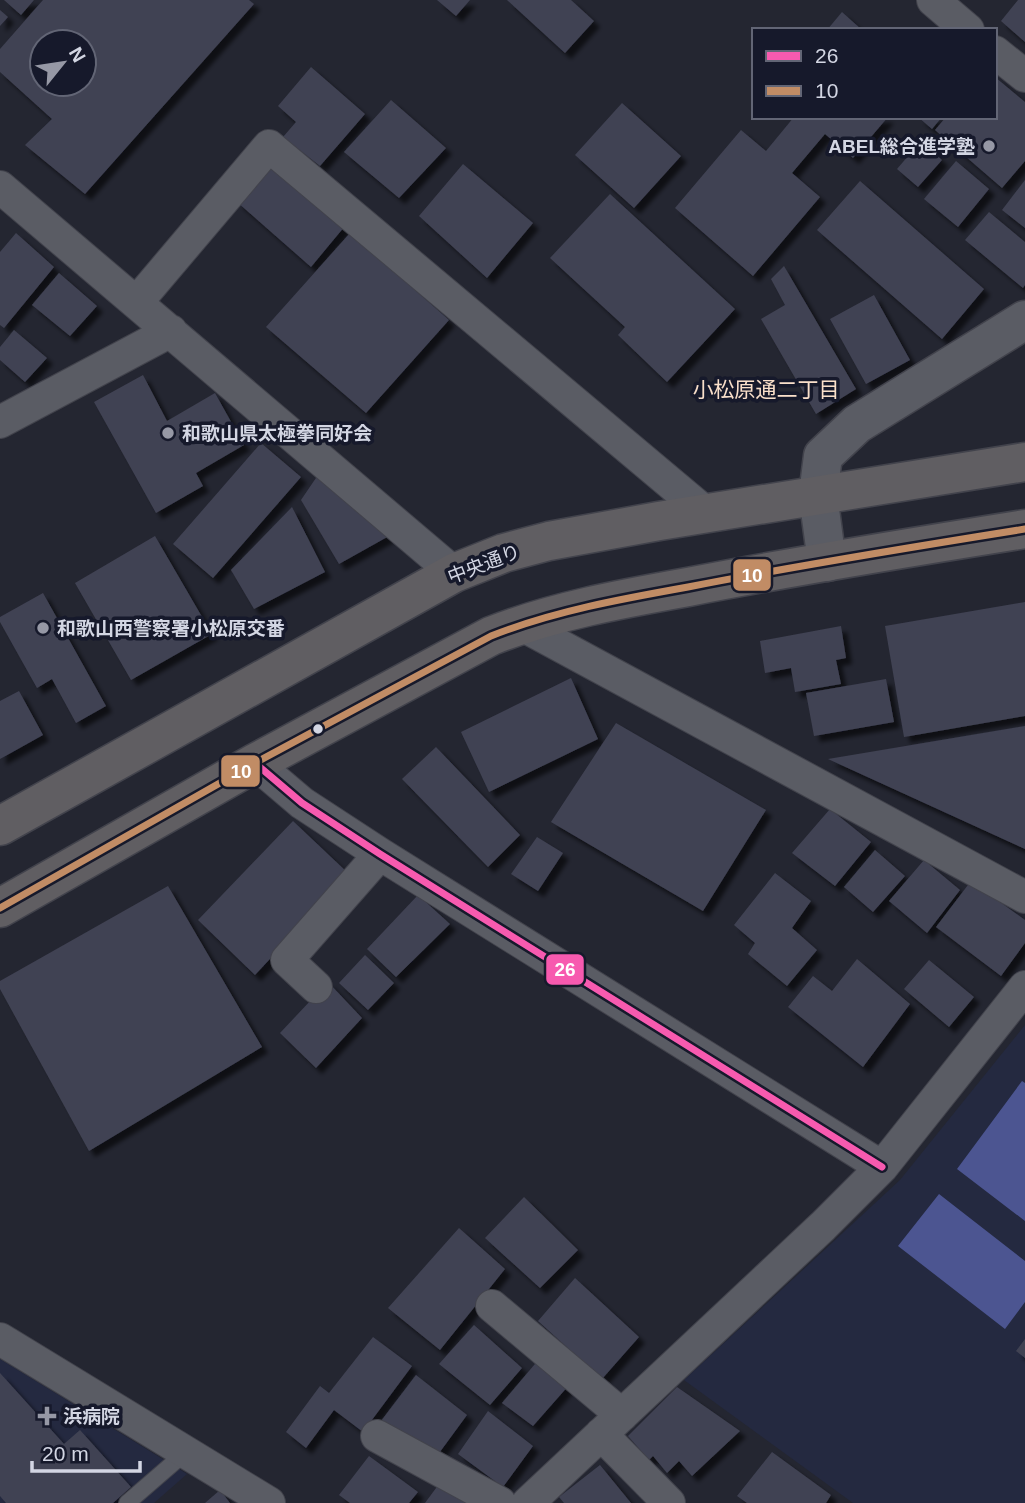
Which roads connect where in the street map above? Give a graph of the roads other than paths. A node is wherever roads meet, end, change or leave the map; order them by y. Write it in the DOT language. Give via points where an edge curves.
graph roads {
  1 [pos="933,0"];
  2 [pos="966,28"];
  3 [pos="997,54"];
  4 [pos="1025,76"];
  5 [pos="0,187"];
  6 [pos="136,302"];
  7 [pos="1025,320"];
  8 [pos="171,331"];
  9 [pos="0,422"];
  10 [pos="1025,462"];
  11 [pos="818,495"];
  12 [pos="706,513"];
  13 [pos="1025,529"];
  14 [pos="827,562"];
  15 [pos="454,573"];
  16 [pos="520,624"];
  17 [pos="255,763"];
  18 [pos="0,826"];
  19 [pos="380,854"];
  20 [pos="1025,898"];
  21 [pos="0,908"];
  22 [pos="1025,987"];
  23 [pos="316,988"];
  24 [pos="882,1167"];
  25 [pos="492,1306"];
  26 [pos="0,1339"];
  27 [pos="611,1425"];
  28 [pos="377,1436"];
  29 [pos="186,1452"];
  30 [pos="127,1503"];
  31 [pos="269,1503"];
  32 [pos="500,1503"];
  33 [pos="528,1503"];
  34 [pos="669,1503"];
  1 -- 2 [label="street"];
  3 -- 4 [label="street"];
  5 -- 6 [label="street"];
  6 -- 8 [label="street"];
  6 -- 12 [label="street" via="269,146"];
  7 -- 11 [label="street" via="857,424 823,456"];
  8 -- 9 [label="street"];
  8 -- 15 [label="street"];
  10 -- 11 [label="highway, 中央通り"];
  11 -- 12 [label="highway, 中央通り"];
  11 -- 14 [label="street"];
  12 -- 15 [label="highway, 中央通り" via="549,541"];
  13 -- 14 [label="highway"];
  14 -- 16 [label="highway" via="587,606"];
  15 -- 18 [label="highway, 中央通り"];
  16 -- 17 [label="highway"];
  16 -- 20 [label="street"];
  17 -- 19 [label="street" via="302,803"];
  17 -- 21 [label="highway"];
  19 -- 23 [label="street" via="287,960"];
  19 -- 24 [label="street"];
  22 -- 24 [label="street"];
  24 -- 27 [label="street"];
  25 -- 27 [label="street"];
  26 -- 29 [label="street"];
  27 -- 33 [label="street"];
  27 -- 34 [label="street"];
  28 -- 32 [label="street"];
  29 -- 30 [label="lane"];
  29 -- 31 [label="street"];
}
